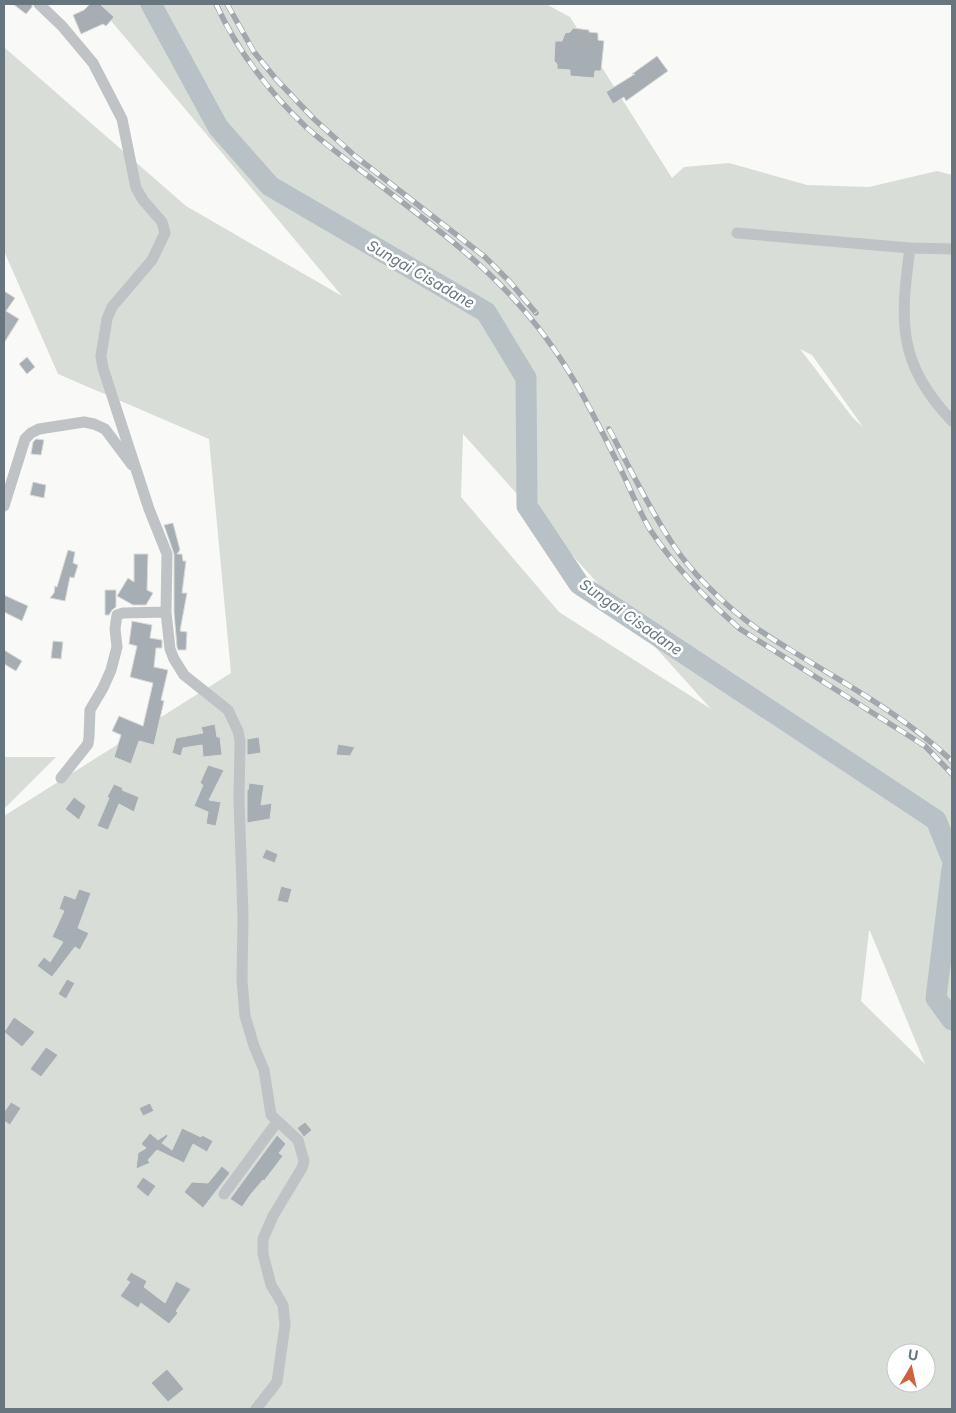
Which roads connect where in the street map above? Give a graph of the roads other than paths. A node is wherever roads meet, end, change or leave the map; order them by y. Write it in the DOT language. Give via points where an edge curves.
graph roads {
  1 [pos="39,4"];
  2 [pos="737,233"];
  3 [pos="910,248"];
  4 [pos="952,249"];
  5 [pos="952,421"];
  6 [pos="136,470"];
  7 [pos="4,506"];
  8 [pos="166,612"];
  9 [pos="61,778"];
  10 [pos="277,1122"];
  11 [pos="224,1194"];
  12 [pos="256,1409"];
  1 -- 6 [label="street" via="93,63 122,119 136,188 162,222 165,233 152,260 112,307 101,356"];
  2 -- 3 [label="street"];
  3 -- 4 [label="street"];
  3 -- 5 [label="street" via="903,308 908,347 919,375"];
  6 -- 7 [label="street" via="104,429 94,424 84,422 39,429 25,439"];
  6 -- 8 [label="street" via="167,554"];
  8 -- 9 [label="street" via="117,615 117,647 111,670 90,710 88,744"];
  8 -- 10 [label="street" via="170,649 178,667 228,710 238,731 245,1016 264,1070 272,1115"];
  10 -- 11 [label="street"];
  10 -- 12 [label="street" via="298,1140 304,1161 263,1239 263,1254 271,1285 284,1305 285,1325 277,1382"];
}
